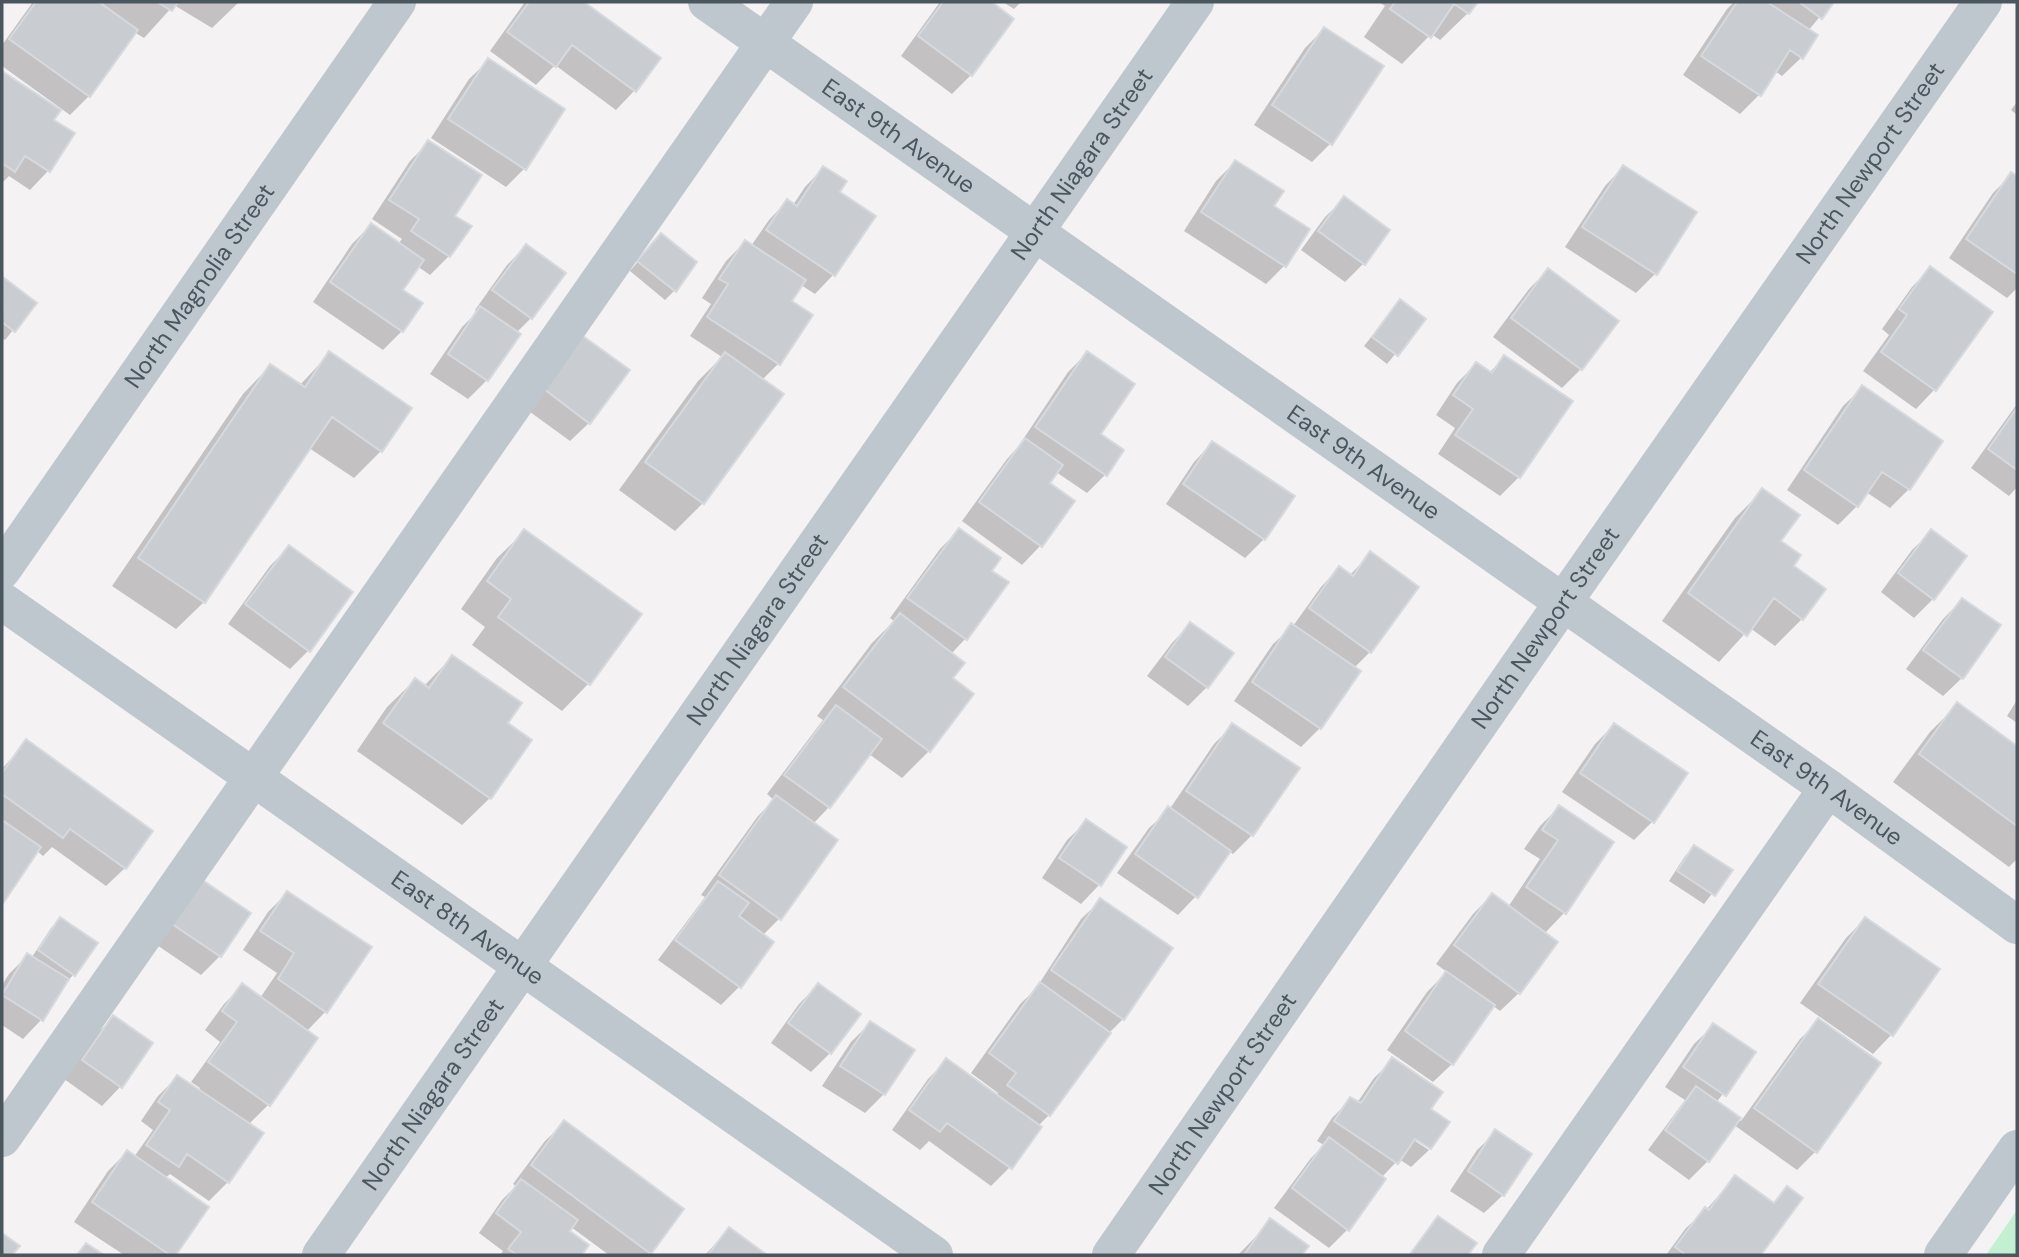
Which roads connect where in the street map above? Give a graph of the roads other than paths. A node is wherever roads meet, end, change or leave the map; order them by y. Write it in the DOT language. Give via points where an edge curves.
graph roads {
  1 [pos="397,2"];
  2 [pos="707,2"];
  3 [pos="794,2"];
  4 [pos="1195,2"];
  5 [pos="1983,2"];
  6 [pos="765,43"];
  7 [pos="1034,230"];
  8 [pos="2,570"];
  9 [pos="2,601"];
  10 [pos="1564,601"];
  11 [pos="253,779"];
  12 [pos="1828,788"];
  13 [pos="2017,925"];
  14 [pos="523,968"];
  15 [pos="2,1138"];
  16 [pos="2017,1149"];
  17 [pos="321,1255"];
  18 [pos="934,1255"];
  19 [pos="1111,1255"];
  20 [pos="1501,1255"];
  21 [pos="1943,1255"];
  1 -- 8 [label="street, North Magnolia Street"];
  2 -- 6 [label="street, East 9th Avenue"];
  3 -- 6 [label="street"];
  4 -- 7 [label="street, North Niagara Street"];
  5 -- 10 [label="street, North Newport Street"];
  6 -- 7 [label="street, East 9th Avenue"];
  6 -- 11 [label="street"];
  7 -- 10 [label="street, East 9th Avenue"];
  7 -- 14 [label="street, North Niagara Street"];
  9 -- 11 [label="street, East 8th Avenue"];
  10 -- 12 [label="street, East 9th Avenue"];
  10 -- 19 [label="street, North Newport Street"];
  11 -- 14 [label="street, East 8th Avenue"];
  11 -- 15 [label="street"];
  12 -- 13 [label="street, East 9th Avenue"];
  12 -- 20 [label="street"];
  14 -- 17 [label="street, North Niagara Street"];
  14 -- 18 [label="street, East 8th Avenue"];
  16 -- 21 [label="street"];
}
